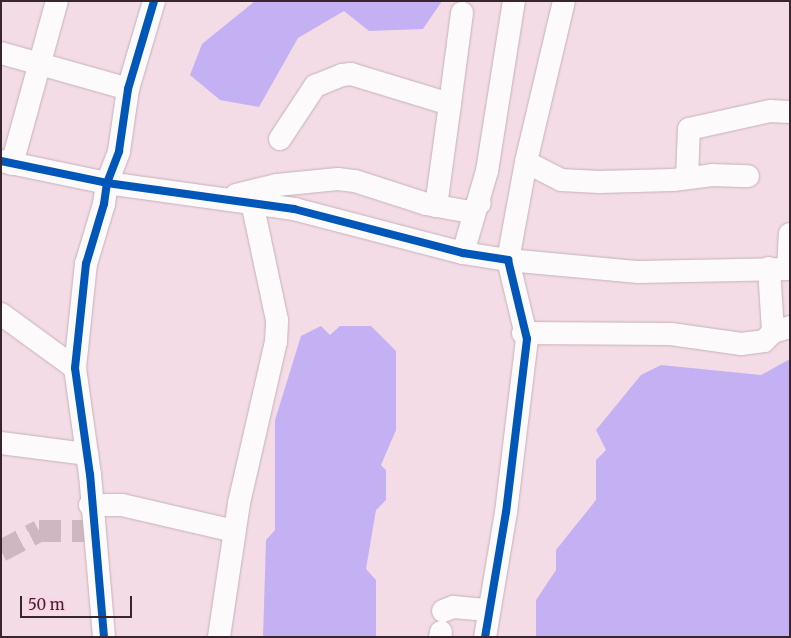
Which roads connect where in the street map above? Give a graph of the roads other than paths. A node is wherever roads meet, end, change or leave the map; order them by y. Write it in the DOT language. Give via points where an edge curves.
graph roads {
  1 [pos="57,1"];
  2 [pos="514,1"];
  3 [pos="564,1"];
  4 [pos="150,2"];
  5 [pos="462,13"];
  6 [pos="1,52"];
  7 [pos="40,64"];
  8 [pos="128,89"];
  9 [pos="450,104"];
  10 [pos="790,112"];
  11 [pos="280,140"];
  12 [pos="7,162"];
  13 [pos="526,162"];
  14 [pos="748,176"];
  15 [pos="687,178"];
  16 [pos="107,182"];
  17 [pos="216,198"];
  18 [pos="252,202"];
  19 [pos="480,203"];
  20 [pos="436,206"];
  21 [pos="790,234"];
  22 [pos="463,253"];
  23 [pos="508,260"];
  24 [pos="782,269"];
  25 [pos="1,314"];
  26 [pos="781,330"];
  27 [pos="523,333"];
  28 [pos="75,368"];
  29 [pos="1,443"];
  30 [pos="87,454"];
  31 [pos="90,505"];
  32 [pos="234,531"];
  33 [pos="489,610"];
  34 [pos="441,627"];
  35 [pos="104,637"];
  36 [pos="219,637"];
  37 [pos="485,637"];
  1 -- 7 [label="street"];
  2 -- 19 [label="street"];
  3 -- 13 [label="street"];
  4 -- 8 [label="street"];
  5 -- 9 [label="street"];
  6 -- 7 [label="street"];
  7 -- 8 [label="street"];
  7 -- 12 [label="street"];
  8 -- 16 [label="street" via="119,151"];
  9 -- 11 [label="street" via="351,74 315,86"];
  9 -- 20 [label="street"];
  10 -- 15 [label="street" via="770,111 689,129"];
  12 -- 16 [label="street"];
  13 -- 15 [label="street" via="561,180 599,182"];
  13 -- 23 [label="street"];
  14 -- 15 [label="street"];
  16 -- 17 [label="street"];
  16 -- 28 [label="street" via="104,204 86,264"];
  17 -- 18 [label="street"];
  17 -- 20 [label="street" via="277,185 338,178"];
  18 -- 22 [label="street" via="294,209"];
  18 -- 32 [label="street" via="277,320"];
  19 -- 20 [label="street" via="470,212"];
  19 -- 22 [label="street"];
  21 -- 24 [label="street"];
  22 -- 23 [label="street"];
  23 -- 24 [label="street" via="638,272"];
  23 -- 27 [label="street"];
  24 -- 26 [label="street"];
  25 -- 28 [label="street"];
  26 -- 27 [label="street" via="764,341 741,344 671,334"];
  27 -- 33 [label="street" via="527,339 522,387"];
  28 -- 30 [label="street"];
  29 -- 30 [label="street" via="36,450"];
  30 -- 31 [label="street"];
  31 -- 32 [label="street" via="122,505"];
  31 -- 35 [label="street"];
  32 -- 36 [label="street"];
  33 -- 34 [label="street" via="453,607"];
  33 -- 37 [label="street"];
}
